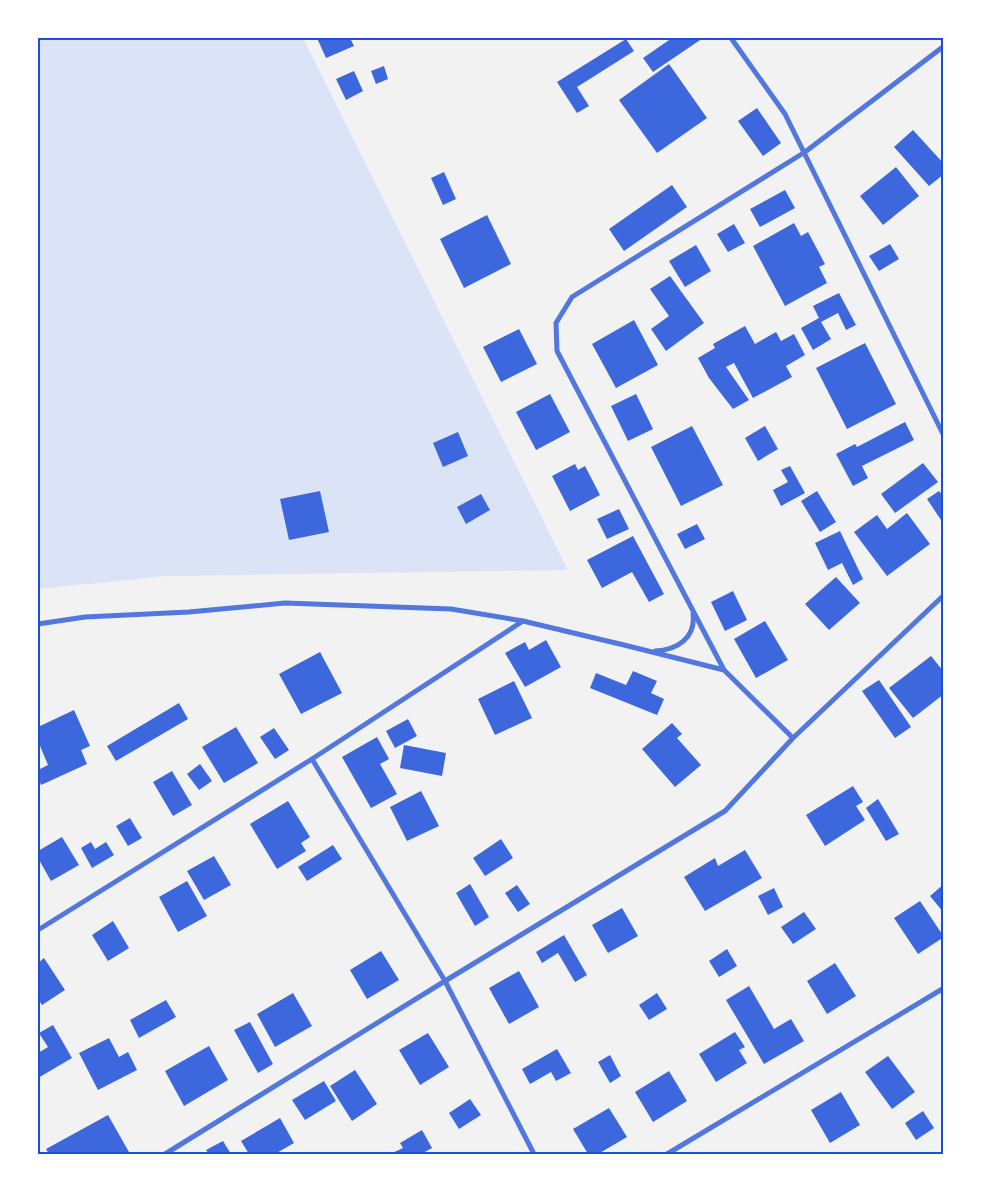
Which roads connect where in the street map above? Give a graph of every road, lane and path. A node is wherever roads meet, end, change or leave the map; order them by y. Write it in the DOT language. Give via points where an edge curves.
graph roads {
  1 [pos="731,38"];
  2 [pos="944,46"];
  3 [pos="805,152"];
  4 [pos="944,436"];
  5 [pos="944,596"];
  6 [pos="692,611"];
  7 [pos="523,622"];
  8 [pos="38,624"];
  9 [pos="649,651"];
  10 [pos="724,670"];
  11 [pos="793,738"];
  12 [pos="312,759"];
  13 [pos="38,930"];
  14 [pos="446,981"];
  15 [pos="944,988"];
  16 [pos="165,1154"];
  17 [pos="534,1154"];
  18 [pos="667,1154"];
  1 -- 3 [label="street" via="785,114"];
  2 -- 3 [label="street"];
  3 -- 4 [label="street"];
  3 -- 6 [label="street" via="572,297 556,323 557,351"];
  5 -- 11 [label="street"];
  6 -- 9 [label="street" via="694,621 686,640 676,647"];
  6 -- 10 [label="street"];
  7 -- 8 [label="street" via="451,609 285,603 85,617"];
  7 -- 9 [label="street"];
  7 -- 12 [label="street"];
  9 -- 10 [label="street"];
  10 -- 11 [label="street"];
  11 -- 14 [label="street" via="725,811"];
  12 -- 13 [label="street"];
  12 -- 14 [label="street"];
  14 -- 16 [label="street"];
  14 -- 17 [label="street"];
  15 -- 18 [label="street"];
}
